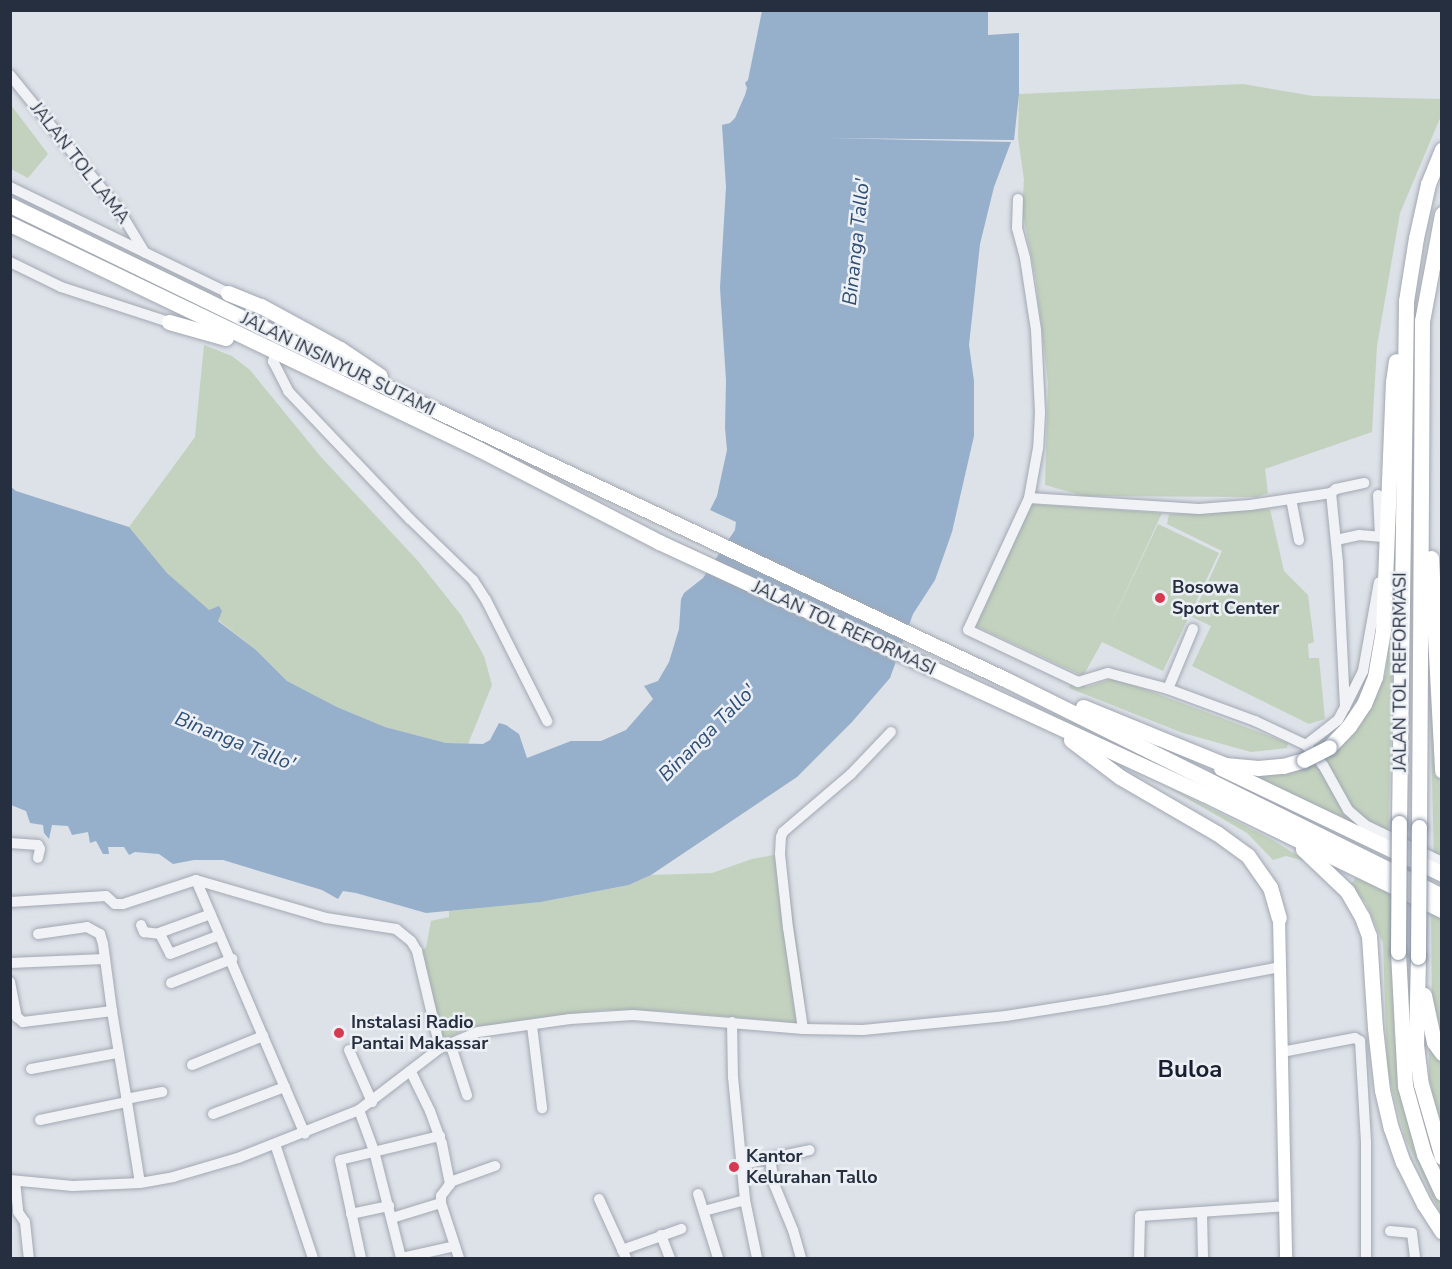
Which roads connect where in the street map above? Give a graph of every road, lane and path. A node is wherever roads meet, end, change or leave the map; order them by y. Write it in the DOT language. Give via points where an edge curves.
graph roads {
  1 [pos="10,75"];
  2 [pos="1442,150"];
  3 [pos="10,187"];
  4 [pos="1018,199"];
  5 [pos="10,205"];
  6 [pos="1442,214"];
  7 [pos="10,224"];
  8 [pos="145,254"];
  9 [pos="10,262"];
  10 [pos="228,293"];
  11 [pos="1406,301"];
  12 [pos="1422,321"];
  13 [pos="169,322"];
  14 [pos="270,351"];
  15 [pos="419,403"];
  16 [pos="1364,483"];
  17 [pos="1331,493"];
  18 [pos="1378,495"];
  19 [pos="1029,498"];
  20 [pos="1291,499"];
  21 [pos="666,519"];
  22 [pos="1380,537"];
  23 [pos="1299,540"];
  24 [pos="1336,540"];
  25 [pos="658,542"];
  26 [pos="1193,629"];
  27 [pos="1007,680"];
  28 [pos="1168,688"];
  29 [pos="1345,707"];
  30 [pos="1030,715"];
  31 [pos="547,721"];
  32 [pos="891,732"];
  33 [pos="1186,751"];
  34 [pos="1305,752"];
  35 [pos="1442,771"];
  36 [pos="1287,835"];
  37 [pos="10,843"];
  38 [pos="38,858"];
  39 [pos="1442,862"];
  40 [pos="1442,872"];
  41 [pos="196,880"];
  42 [pos="1442,896"];
  43 [pos="10,902"];
  44 [pos="1442,910"];
  45 [pos="211,914"];
  46 [pos="1279,918"];
  47 [pos="141,925"];
  48 [pos="159,933"];
  49 [pos="38,934"];
  50 [pos="220,935"];
  51 [pos="105,958"];
  52 [pos="232,959"];
  53 [pos="1418,960"];
  54 [pos="10,963"];
  55 [pos="1280,967"];
  56 [pos="10,982"];
  57 [pos="171,983"];
  58 [pos="112,1011"];
  59 [pos="732,1022"];
  60 [pos="532,1026"];
  61 [pos="803,1029"];
  62 [pos="263,1036"];
  63 [pos="445,1045"];
  64 [pos="349,1050"];
  65 [pos="1281,1052"];
  66 [pos="117,1053"];
  67 [pos="1442,1053"];
  68 [pos="192,1065"];
  69 [pos="31,1069"];
  70 [pos="411,1072"];
  71 [pos="285,1087"];
  72 [pos="162,1092"];
  73 [pos="467,1095"];
  74 [pos="126,1100"];
  75 [pos="372,1102"];
  76 [pos="542,1108"];
  77 [pos="359,1110"];
  78 [pos="213,1114"];
  79 [pos="40,1120"];
  80 [pos="305,1134"];
  81 [pos="440,1136"];
  82 [pos="275,1144"];
  83 [pos="810,1150"];
  84 [pos="374,1151"];
  85 [pos="1442,1157"];
  86 [pos="770,1158"];
  87 [pos="743,1164"];
  88 [pos="495,1166"];
  89 [pos="13,1180"];
  90 [pos="450,1182"];
  91 [pos="140,1183"];
  92 [pos="1442,1193"];
  93 [pos="698,1194"];
  94 [pos="599,1199"];
  95 [pos="746,1200"];
  96 [pos="441,1203"];
  97 [pos="389,1206"];
  98 [pos="1285,1206"];
  99 [pos="704,1211"];
  100 [pos="1202,1213"];
  101 [pos="351,1214"];
  102 [pos="392,1218"];
  103 [pos="681,1229"];
  104 [pos="1390,1231"];
  105 [pos="1442,1232"];
  106 [pos="662,1235"];
  107 [pos="455,1246"];
  108 [pos="624,1254"];
  109 [pos="29,1258"];
  110 [pos="313,1258"];
  111 [pos="361,1258"];
  112 [pos="402,1258"];
  113 [pos="459,1258"];
  114 [pos="670,1258"];
  115 [pos="718,1258"];
  116 [pos="757,1258"];
  117 [pos="801,1258"];
  118 [pos="1139,1258"];
  119 [pos="1203,1258"];
  120 [pos="1286,1258"];
  121 [pos="1366,1258"];
  122 [pos="1415,1258"];
  1 -- 8 [label="street, JALAN TOL LAMA" via="119,210"];
  2 -- 11 [label="highway, JALAN TOL REFORMASI" via="1428,184"];
  3 -- 8 [label="street"];
  4 -- 19 [label="street" via="1017,228 1036,330 1040,396 1038,448"];
  5 -- 15 [label="highway, JALAN INSINYUR SUTAMI"];
  6 -- 12 [label="highway, JALAN TOL REFORMASI"];
  7 -- 14 [label="highway, JALAN INSINYUR SUTAMI"];
  8 -- 10 [label="street"];
  9 -- 13 [label="street" via="61,287"];
  10 -- 15 [label="highway" via="261,306 340,349"];
  11 -- 34 [label="highway, bridge" via="1393,382 1383,630 1375,677 1349,726 1329,747"];
  11 -- 92 [label="highway, JALAN TOL REFORMASI, bridge" via="1398,952 1405,1086 1424,1154"];
  12 -- 35 [label="highway"];
  12 -- 53 [label="highway, JALAN TOL REFORMASI, bridge"];
  13 -- 14 [label="highway"];
  14 -- 25 [label="highway, JALAN INSINYUR SUTAMI" via="479,449"];
  14 -- 31 [label="street" via="288,391 472,580 490,607"];
  15 -- 21 [label="highway, JALAN INSINYUR SUTAMI"];
  16 -- 17 [label="street"];
  17 -- 20 [label="street"];
  17 -- 24 [label="street"];
  18 -- 22 [label="street"];
  19 -- 20 [label="street" via="1199,509"];
  19 -- 28 [label="street" via="968,630 1078,682 1108,673"];
  20 -- 23 [label="street"];
  21 -- 27 [label="highway, JALAN TOL REFORMASI"];
  22 -- 24 [label="street" via="1359,535"];
  22 -- 29 [label="street" via="1379,585 1366,658"];
  24 -- 29 [label="street"];
  25 -- 30 [label="highway, JALAN TOL REFORMASI"];
  26 -- 28 [label="street"];
  27 -- 33 [label="highway" via="1048,692"];
  27 -- 42 [label="highway"];
  28 -- 34 [label="street" via="1255,721"];
  29 -- 34 [label="street" via="1338,720"];
  30 -- 36 [label="highway"];
  30 -- 46 [label="highway" via="1120,777 1248,856 1270,887"];
  32 -- 61 [label="street" via="781,837 788,928"];
  33 -- 34 [label="highway" via="1225,765 1258,768 1283,766"];
  33 -- 40 [label="highway"];
  34 -- 39 [label="street" via="1323,765 1348,810 1365,825"];
  36 -- 44 [label="highway"];
  36 -- 105 [label="highway" via="1328,870 1347,891 1362,917 1369,936 1382,1090 1391,1128 1403,1162"];
  37 -- 38 [label="street" via="38,845"];
  41 -- 43 [label="street" via="123,904 114,904 106,896"];
  41 -- 45 [label="street"];
  41 -- 63 [label="street" via="326,918 396,929 417,951"];
  45 -- 48 [label="street"];
  45 -- 50 [label="street"];
  46 -- 55 [label="main road"];
  47 -- 48 [label="street" via="144,931"];
  48 -- 50 [label="street" via="170,954"];
  49 -- 51 [label="street" via="91,927 102,938"];
  50 -- 52 [label="street"];
  51 -- 54 [label="street"];
  51 -- 58 [label="street"];
  52 -- 57 [label="street"];
  52 -- 62 [label="street"];
  53 -- 67 [label="highway" via="1427,1017 1434,1042"];
  53 -- 85 [label="highway, JALAN TOL REFORMASI" via="1416,1045 1421,1084"];
  55 -- 61 [label="street" via="1141,995 1006,1016 863,1030"];
  55 -- 65 [label="main road"];
  56 -- 58 [label="street" via="16,1017 23,1022"];
  58 -- 66 [label="street"];
  59 -- 60 [label="street" via="633,1015"];
  59 -- 61 [label="street"];
  59 -- 87 [label="street" via="733,1077"];
  60 -- 63 [label="street" via="478,1032"];
  60 -- 76 [label="street"];
  62 -- 68 [label="street"];
  62 -- 71 [label="street"];
  63 -- 70 [label="street"];
  63 -- 73 [label="street"];
  64 -- 75 [label="street"];
  65 -- 98 [label="main road"];
  65 -- 121 [label="street" via="1354,1038 1360,1041 1366,1143"];
  66 -- 69 [label="street"];
  66 -- 74 [label="street"];
  70 -- 75 [label="street"];
  70 -- 81 [label="street"];
  71 -- 78 [label="street"];
  71 -- 80 [label="street"];
  72 -- 74 [label="street"];
  74 -- 79 [label="street"];
  74 -- 91 [label="street"];
  75 -- 77 [label="street"];
  77 -- 80 [label="street"];
  77 -- 84 [label="street"];
  80 -- 82 [label="street"];
  81 -- 84 [label="street"];
  81 -- 90 [label="street"];
  82 -- 91 [label="street" via="201,1170"];
  82 -- 110 [label="street"];
  83 -- 86 [label="street"];
  84 -- 97 [label="street"];
  84 -- 101 [label="street" via="340,1160"];
  86 -- 87 [label="street"];
  86 -- 117 [label="street" via="774,1184"];
  87 -- 95 [label="street"];
  88 -- 90 [label="street"];
  89 -- 91 [label="street" via="73,1186"];
  89 -- 109 [label="street" via="18,1212 25,1222"];
  90 -- 96 [label="street"];
  93 -- 99 [label="street"];
  94 -- 108 [label="street"];
  95 -- 99 [label="street"];
  95 -- 116 [label="street"];
  96 -- 102 [label="street"];
  96 -- 107 [label="street"];
  97 -- 101 [label="street"];
  97 -- 102 [label="street"];
  98 -- 100 [label="street"];
  98 -- 120 [label="main road"];
  99 -- 115 [label="street"];
  100 -- 118 [label="street" via="1140,1216"];
  100 -- 119 [label="street"];
  101 -- 111 [label="street"];
  102 -- 112 [label="street"];
  103 -- 106 [label="street"];
  104 -- 122 [label="street" via="1412,1233"];
  106 -- 108 [label="street"];
  106 -- 114 [label="street"];
  107 -- 112 [label="street"];
  107 -- 113 [label="street"];
}
